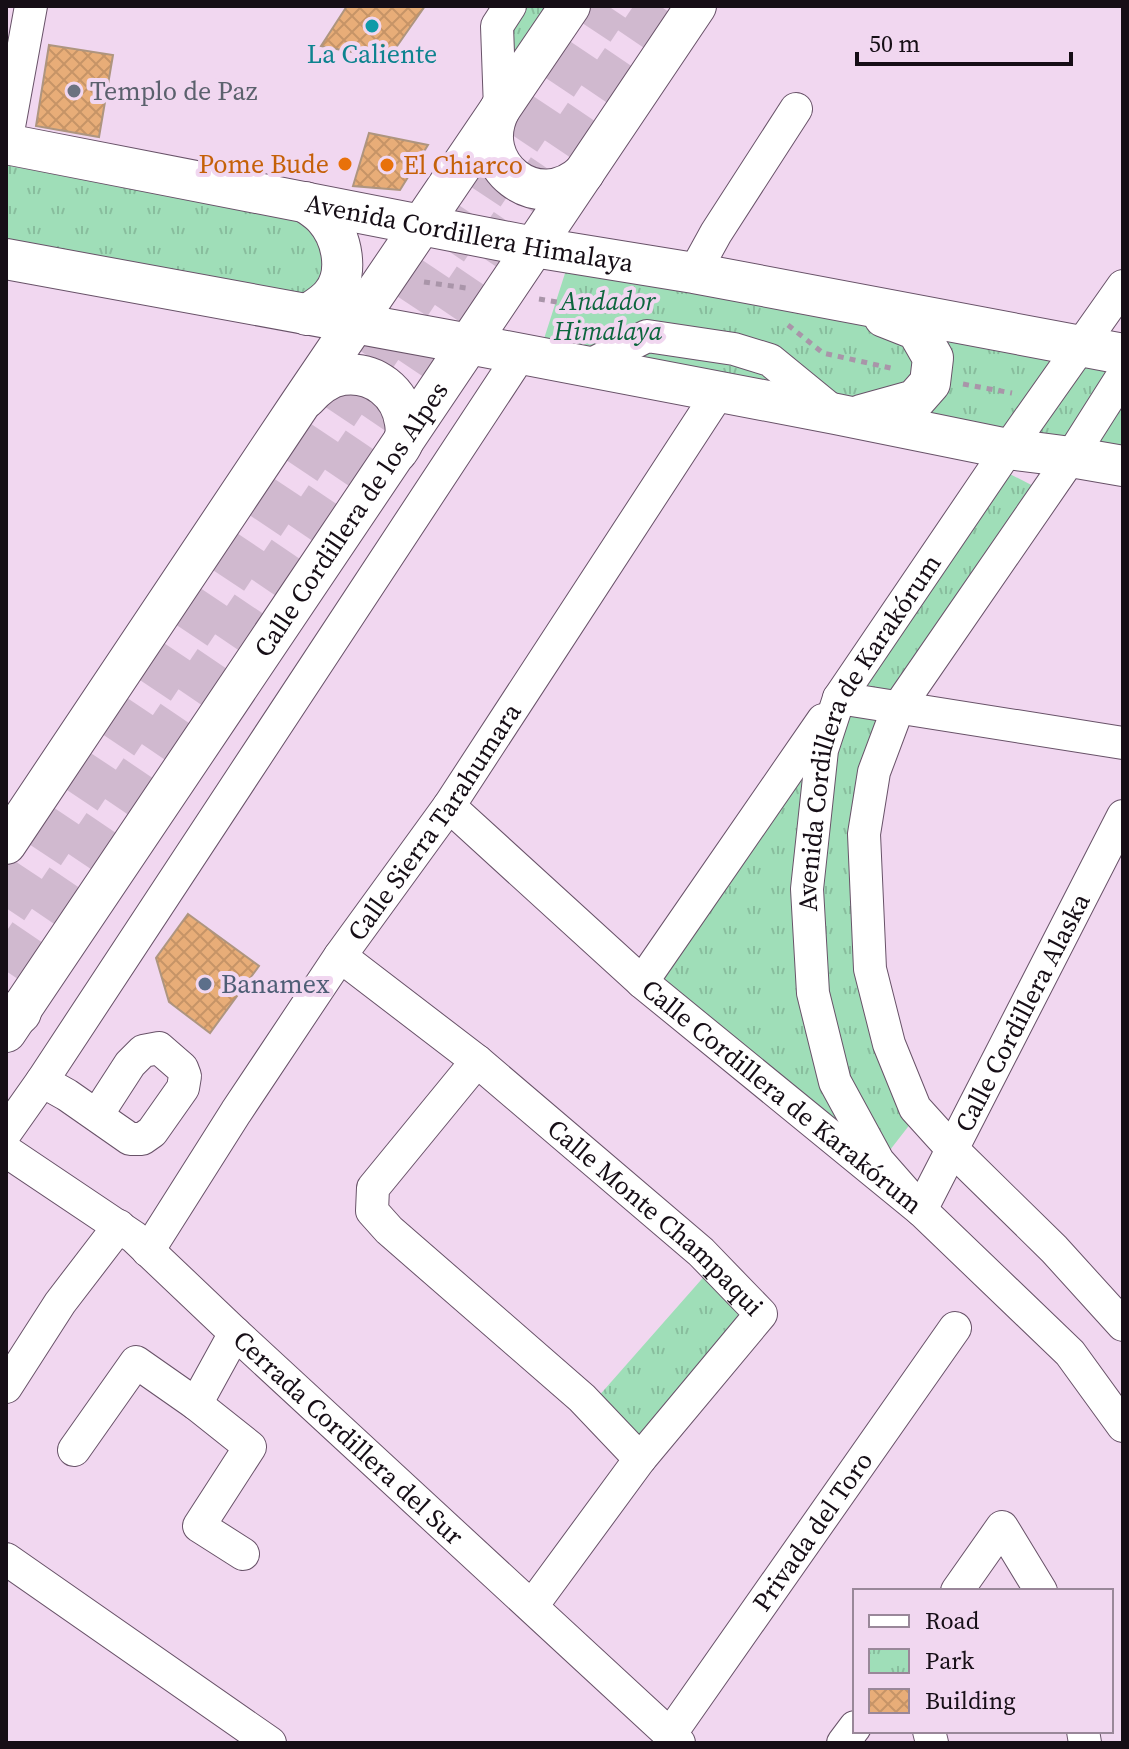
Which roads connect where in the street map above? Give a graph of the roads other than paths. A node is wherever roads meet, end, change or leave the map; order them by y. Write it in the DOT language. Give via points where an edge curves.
graph roads {
  1 [pos="31,6"];
  2 [pos="510,6"];
  3 [pos="570,6"];
  4 [pos="696,6"];
  5 [pos="500,109"];
  6 [pos="796,109"];
  7 [pos="6,144"];
  8 [pos="584,173"];
  9 [pos="305,202"];
  10 [pos="421,225"];
  11 [pos="534,247"];
  12 [pos="6,259"];
  13 [pos="694,273"];
  14 [pos="1123,286"];
  15 [pos="844,302"];
  16 [pos="307,315"];
  17 [pos="355,324"];
  18 [pos="469,344"];
  19 [pos="1080,346"];
  20 [pos="1123,354"];
  21 [pos="586,367"];
  22 [pos="510,369"];
  23 [pos="1123,375"];
  24 [pos="719,392"];
  25 [pos="300,404"];
  26 [pos="844,416"];
  27 [pos="1008,449"];
  28 [pos="397,452"];
  29 [pos="1071,457"];
  30 [pos="1123,466"];
  31 [pos="839,698"];
  32 [pos="898,708"];
  33 [pos="1123,743"];
  34 [pos="449,806"];
  35 [pos="1123,816"];
  36 [pos="6,844"];
  37 [pos="340,956"];
  38 [pos="642,982"];
  39 [pos="10,1022"];
  40 [pos="477,1061"];
  41 [pos="42,1081"];
  42 [pos="97,1115"];
  43 [pos="6,1132"];
  44 [pos="953,1150"];
  45 [pos="6,1151"];
  46 [pos="921,1210"];
  47 [pos="119,1226"];
  48 [pos="148,1251"];
  49 [pos="1121,1319"];
  50 [pos="955,1328"];
  51 [pos="235,1333"];
  52 [pos="6,1387"];
  53 [pos="196,1404"];
  54 [pos="1123,1426"];
  55 [pos="74,1450"];
  56 [pos="640,1459"];
  57 [pos="243,1554"];
  58 [pos="6,1559"];
  59 [pos="958,1589"];
  60 [pos="1040,1589"];
  61 [pos="532,1606"];
  62 [pos="674,1739"];
  63 [pos="270,1743"];
  1 -- 7 [label="street"];
  2 -- 5 [label="street" via="497,26"];
  3 -- 5 [label="main road"];
  4 -- 8 [label="main road, Calle Cordillera de los Alpes"];
  5 -- 8 [label="main road" via="492,138 495,155 511,177 551,189"];
  5 -- 10 [label="main road"];
  6 -- 13 [label="street"];
  7 -- 9 [label="main road, Avenida Cordillera Himalaya"];
  8 -- 11 [label="main road, Calle Cordillera de los Alpes"];
  9 -- 10 [label="main road, Avenida Cordillera Himalaya"];
  9 -- 16 [label="main road" via="327,220 342,250 342,269 332,295"];
  10 -- 11 [label="main road, Avenida Cordillera Himalaya"];
  10 -- 17 [label="main road"];
  11 -- 13 [label="main road, Avenida Cordillera Himalaya"];
  11 -- 18 [label="main road, Calle Cordillera de los Alpes"];
  12 -- 16 [label="main road"];
  13 -- 15 [label="main road, Avenida Cordillera Himalaya"];
  14 -- 19 [label="street, Avenida Cordillera de Karakórum"];
  15 -- 19 [label="main road, Avenida Cordillera Himalaya"];
  15 -- 26 [label="main road" via="917,330 933,358 930,383 915,400"];
  16 -- 17 [label="main road"];
  17 -- 18 [label="main road"];
  17 -- 25 [label="main road"];
  18 -- 22 [label="main road"];
  18 -- 28 [label="main road, Calle Cordillera de los Alpes"];
  19 -- 20 [label="main road, Avenida Cordillera Himalaya"];
  19 -- 27 [label="street, Avenida Cordillera de Karakórum"];
  21 -- 22 [label="main road"];
  21 -- 24 [label="main road"];
  21 -- 26 [label="street" via="647,336 734,349 770,360"];
  22 -- 41 [label="street, Calle Cordillera de los Alpes"];
  23 -- 29 [label="street, Avenida Cordillera de Karakórum"];
  24 -- 26 [label="main road"];
  24 -- 34 [label="street, Calle Sierra Tarahumara"];
  25 -- 28 [label="main road" via="340,375 372,378 400,404 406,429"];
  25 -- 36 [label="main road"];
  26 -- 27 [label="main road"];
  27 -- 29 [label="main road"];
  27 -- 31 [label="street, Avenida Cordillera de Karakórum"];
  28 -- 39 [label="main road, Calle Cordillera de los Alpes"];
  29 -- 30 [label="main road"];
  29 -- 32 [label="street, Avenida Cordillera de Karakórum"];
  31 -- 32 [label="street"];
  31 -- 38 [label="street, Calle Cordillera de Karakórum"];
  31 -- 46 [label="street, Avenida Cordillera de Karakórum" via="822,750 807,889 813,993 835,1082 878,1161"];
  32 -- 33 [label="street"];
  32 -- 44 [label="street, Avenida Cordillera de Karakórum" via="874,772 864,834 870,969 889,1044 915,1108"];
  34 -- 37 [label="street, Calle Sierra Tarahumara"];
  34 -- 38 [label="street"];
  35 -- 44 [label="street, Calle Cordillera Alaska"];
  37 -- 40 [label="street, Calle Monte Champaqui"];
  37 -- 48 [label="street, Calle Sierra Tarahumara"];
  38 -- 46 [label="street, Calle Cordillera de Karakórum"];
  40 -- 56 [label="street" via="373,1188 372,1211 582,1398"];
  40 -- 56 [label="street, Calle Monte Champaqui" via="701,1252 761,1314"];
  41 -- 42 [label="street"];
  41 -- 43 [label="street, Calle Cordillera de los Alpes"];
  44 -- 46 [label="street, Calle Cordillera Alaska"];
  44 -- 49 [label="street"];
  45 -- 47 [label="street, Cerrada Cordillera del Sur"];
  46 -- 54 [label="street, Calle Cordillera de Karakórum" via="1070,1353"];
  47 -- 48 [label="street, Cerrada Cordillera del Sur"];
  47 -- 52 [label="street" via="60,1303"];
  48 -- 51 [label="street, Cerrada Cordillera del Sur"];
  50 -- 62 [label="street, Privada del Toro"];
  51 -- 53 [label="street"];
  51 -- 61 [label="street, Cerrada Cordillera del Sur"];
  53 -- 55 [label="street" via="136,1362"];
  53 -- 57 [label="street" via="250,1447 199,1526"];
  56 -- 61 [label="street, Calle Monte Champaqui"];
  58 -- 63 [label="street"];
  59 -- 60 [label="street" via="1002,1527"];
  61 -- 62 [label="street, Cerrada Cordillera del Sur"];
}
